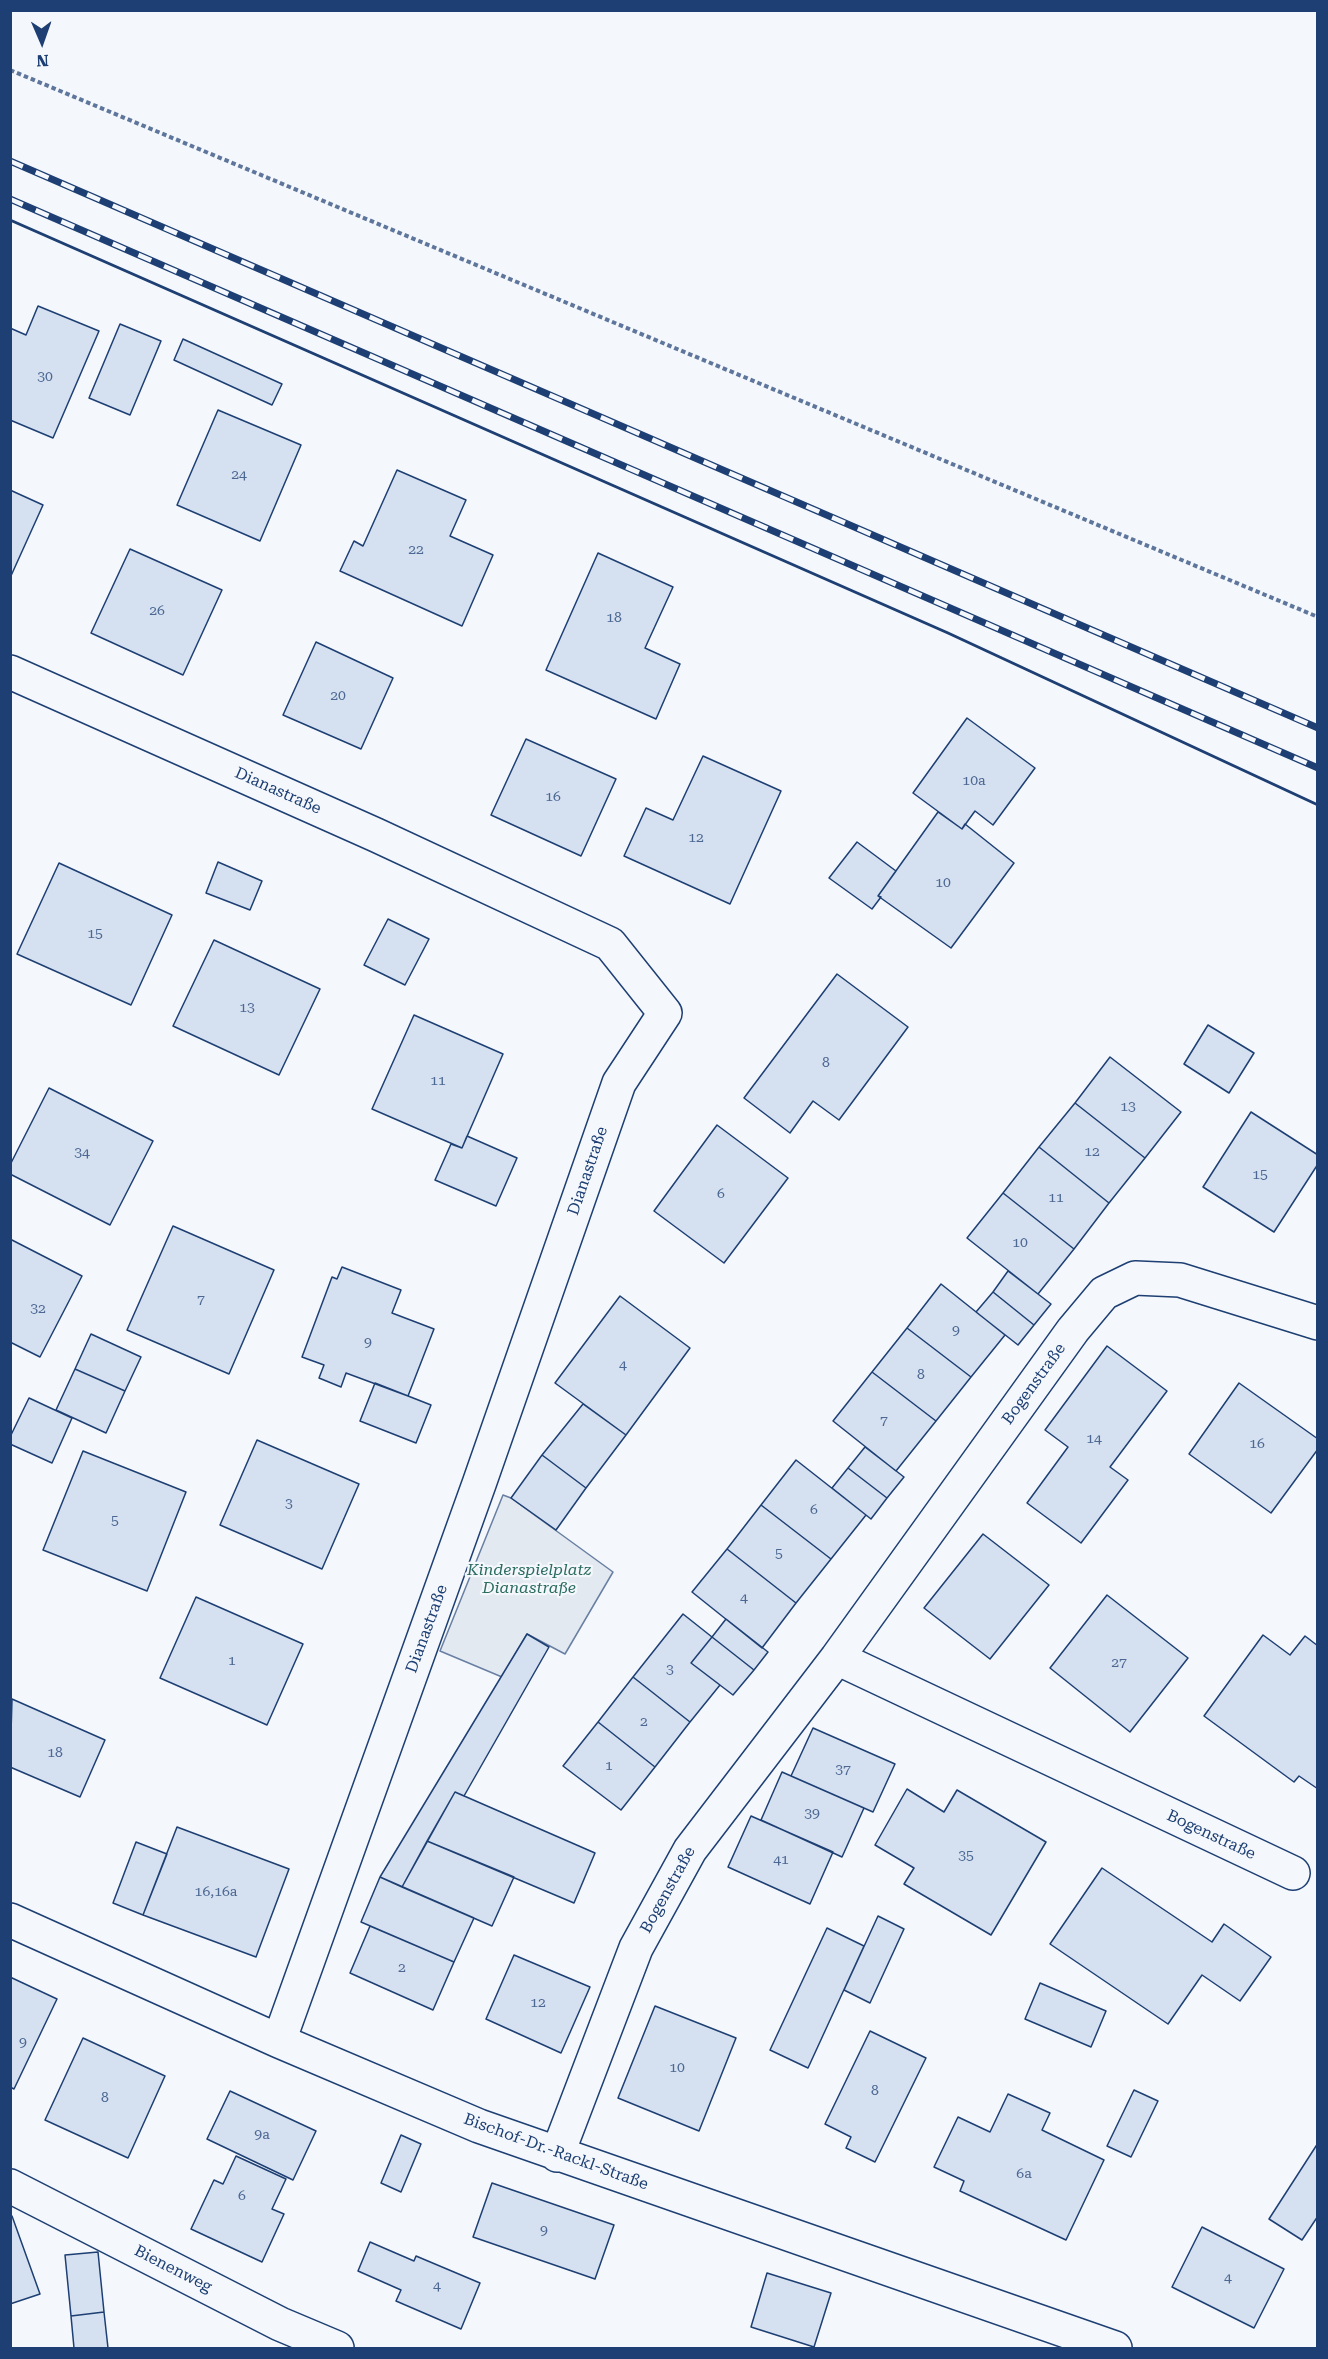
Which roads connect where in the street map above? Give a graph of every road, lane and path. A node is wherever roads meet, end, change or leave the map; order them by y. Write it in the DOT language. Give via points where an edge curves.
graph roads {
  1 [pos="10,70"];
  2 [pos="1317,617"];
  3 [pos="10,672"];
  4 [pos="1317,1323"];
  5 [pos="837,1658"];
  6 [pos="1293,1873"];
  7 [pos="10,1920"];
  8 [pos="279,2041"];
  9 [pos="557,2155"];
  10 [pos="10,2186"];
  11 [pos="337,2349"];
  12 [pos="1115,2349"];
  1 -- 2 [label="path"];
  3 -- 8 [label="street, Dianastraße" via="610,944 665,1013 619,1083"];
  4 -- 5 [label="street, Bogenstraße" via="1180,1280 1135,1278 1104,1293 1073,1330"];
  5 -- 6 [label="street, Bogenstraße"];
  5 -- 9 [label="street, Bogenstraße" via="690,1850 636,1948"];
  7 -- 8 [label="street, Bischof-Dr.-Rackl-Straße"];
  8 -- 9 [label="street, Bischof-Dr.-Rackl-Straße"];
  9 -- 12 [label="street, Bischof-Dr.-Rackl-Straße"];
  10 -- 11 [label="street, Bienenweg" via="280,2324"];
}
